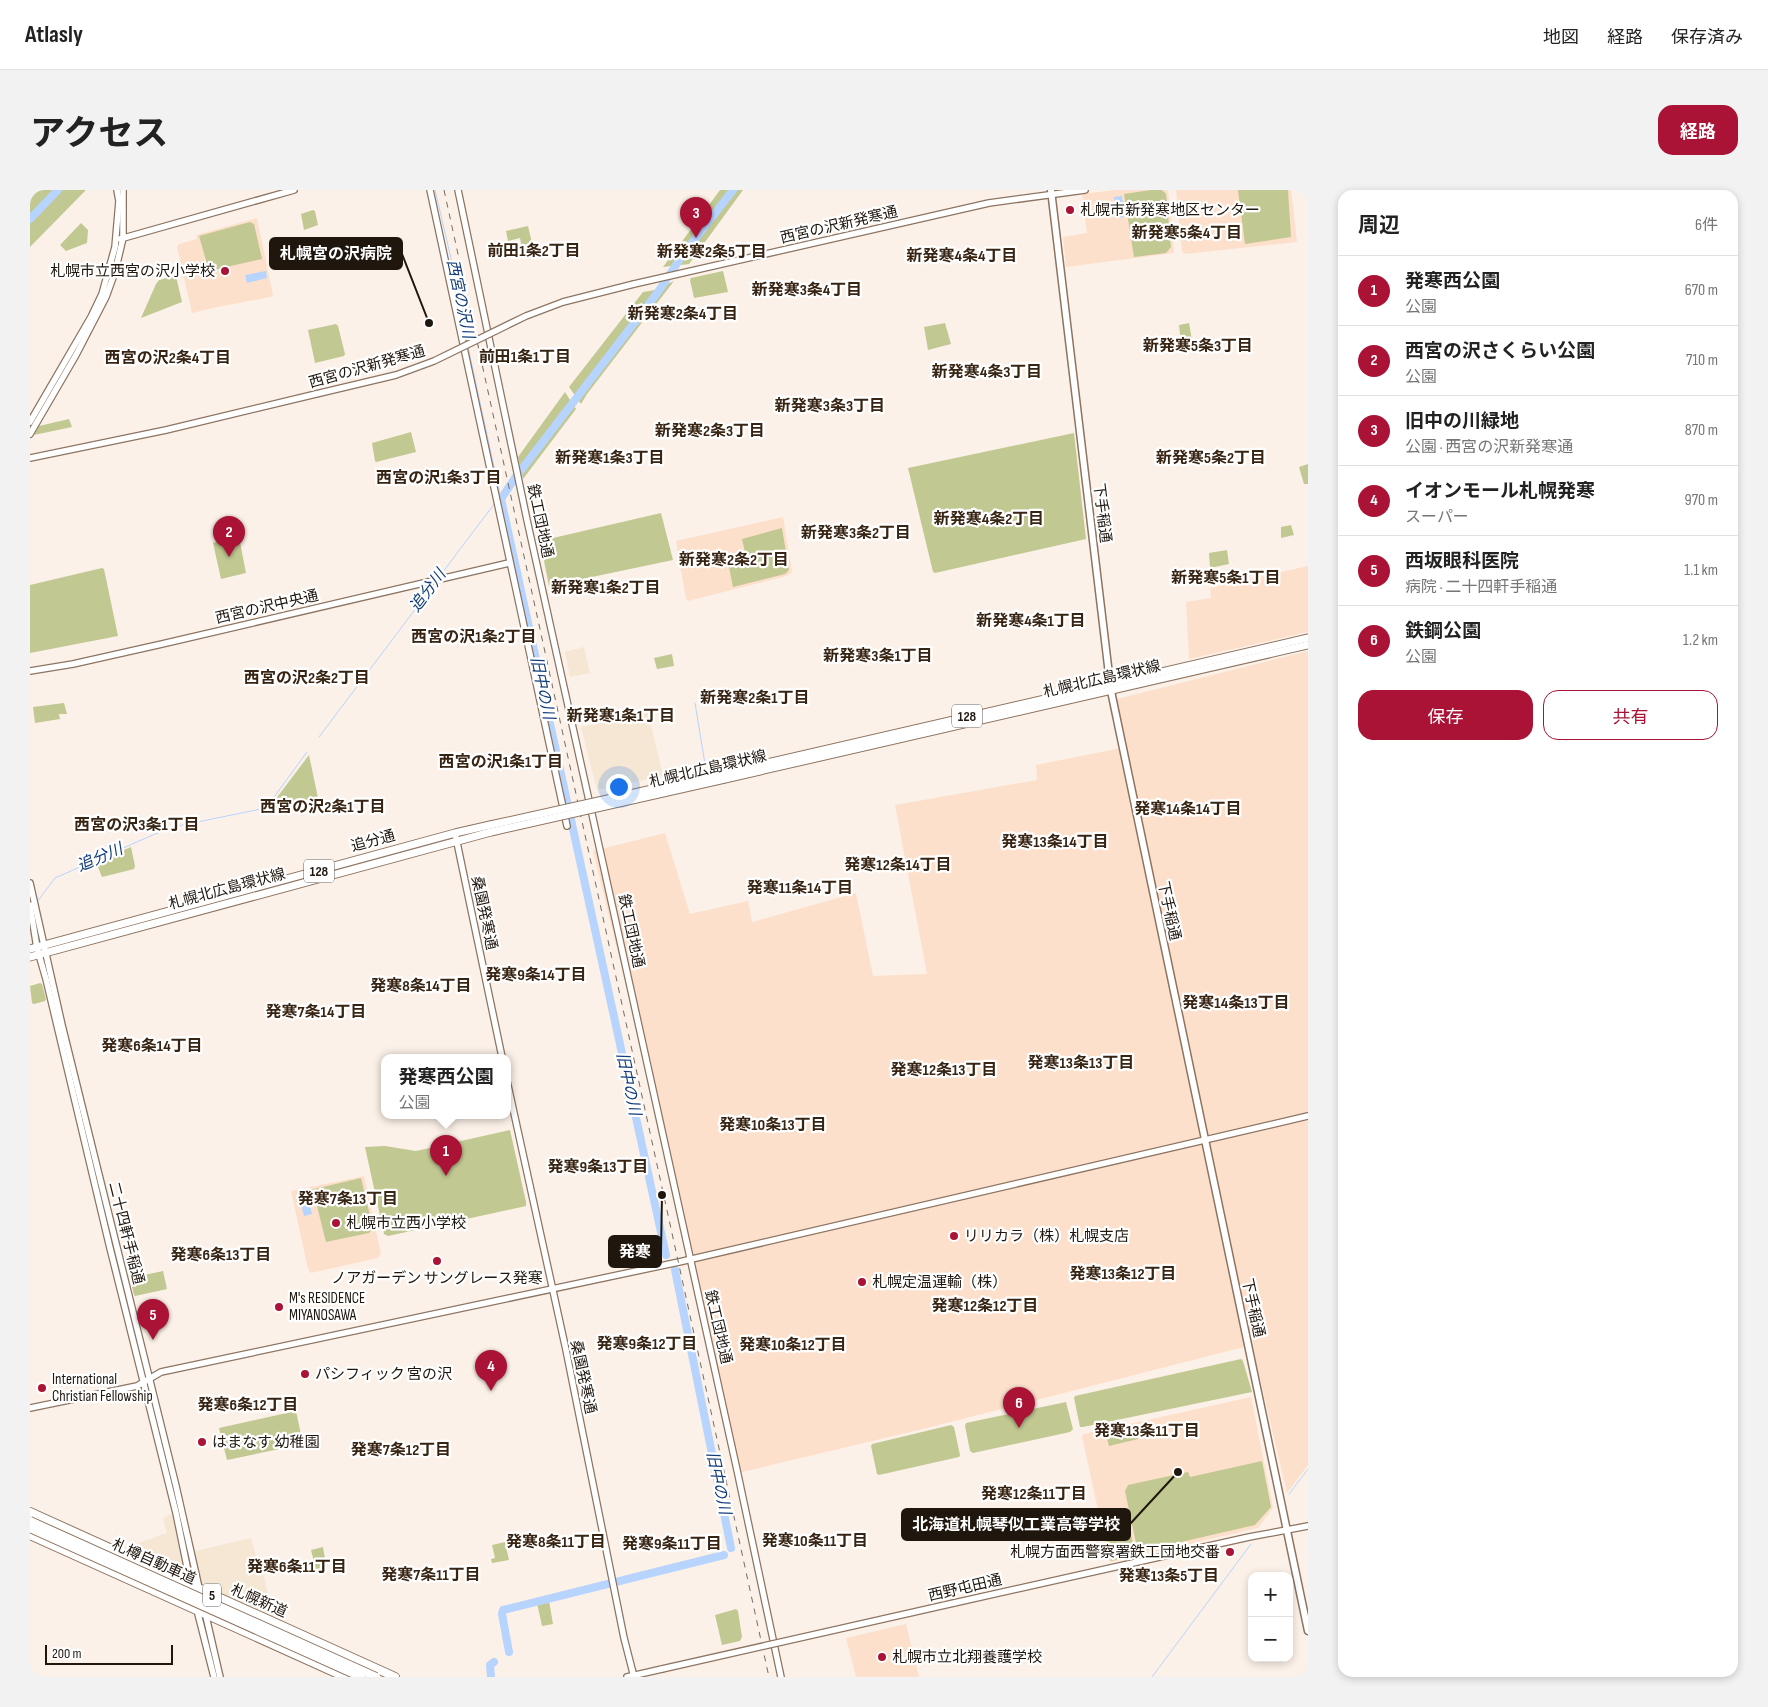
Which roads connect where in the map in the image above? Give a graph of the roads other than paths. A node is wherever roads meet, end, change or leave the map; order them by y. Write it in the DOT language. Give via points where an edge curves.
graph roads {
  1 [pos="117,190"];
  2 [pos="123,190"];
  3 [pos="294,190"];
  4 [pos="430,190"];
  5 [pos="1085,190"];
  6 [pos="1051,192"];
  7 [pos="459,193"];
  8 [pos="123,238"];
  9 [pos="116,240"];
  10 [pos="30,422"];
  11 [pos="30,434"];
  12 [pos="30,458"];
  13 [pos="509,563"];
  14 [pos="1308,638"];
  15 [pos="1308,645"];
  16 [pos="30,671"];
  17 [pos="1110,687"];
  18 [pos="567,826"];
  19 [pos="455,837"];
  20 [pos="30,885"];
  21 [pos="33,907"];
  22 [pos="183,908"];
  23 [pos="39,950"];
  24 [pos="30,957"];
  25 [pos="501,1054"];
  26 [pos="511,1099"];
  27 [pos="1308,1116"];
  28 [pos="1205,1140"];
  29 [pos="690,1259"];
  30 [pos="552,1289"];
  31 [pos="150,1378"];
  32 [pos="143,1382"];
  33 [pos="30,1408"];
  34 [pos="30,1512"];
  35 [pos="30,1522"];
  36 [pos="1308,1526"];
  37 [pos="30,1528"];
  38 [pos="1286,1530"];
  39 [pos="30,1535"];
  40 [pos="191,1586"];
  41 [pos="199,1590"];
  42 [pos="198,1611"];
  43 [pos="206,1615"];
  44 [pos="1308,1630"];
  45 [pos="632,1676"];
  46 [pos="214,1677"];
  47 [pos="220,1677"];
  48 [pos="345,1677"];
  49 [pos="361,1677"];
  50 [pos="376,1677"];
  51 [pos="395,1677"];
  52 [pos="781,1677"];
  1 -- 9 [label="street"];
  2 -- 8 [label="street"];
  3 -- 8 [label="street"];
  4 -- 13 [label="street"];
  5 -- 6 [label="street, 西宮の沢新発寒通"];
  6 -- 12 [label="street, 西宮の沢新発寒通, bridge" via="989,203 563,302 526,316 434,362 396,375 166,430"];
  6 -- 17 [label="main road, 下手稲通"];
  7 -- 29 [label="street, 鉄工団地通"];
  8 -- 9 [label="street"];
  8 -- 11 [label="street" via="106,297"];
  9 -- 10 [label="street" via="102,294"];
  13 -- 16 [label="street, 西宮の沢中央通"];
  13 -- 18 [label="street"];
  14 -- 17 [label="main road, 札幌北広島環状線 / 128"];
  15 -- 17 [label="main road, 札幌北広島環状線 / 128"];
  17 -- 19 [label="main road, 札幌北広島環状線 / 128, bridge"];
  17 -- 28 [label="main road, 下手稲通"];
  19 -- 22 [label="main road, 追分通 / 128"];
  19 -- 23 [label="main road, 札幌北広島環状線 / 128"];
  19 -- 25 [label="street, 桑園発寒通"];
  20 -- 21 [label="street, 二十四軒手稲通"];
  21 -- 23 [label="street, 二十四軒手稲通"];
  21 -- 23 [label="street, 二十四軒手稲通"];
  22 -- 23 [label="main road, 札幌北広島環状線 / 128"];
  23 -- 24 [label="main road, 札幌北広島環状線 / 128"];
  23 -- 31 [label="street, 二十四軒手稲通"];
  23 -- 32 [label="street, 二十四軒手稲通"];
  26 -- 30 [label="street, 桑園発寒通"];
  27 -- 28 [label="street"];
  28 -- 29 [label="street"];
  28 -- 38 [label="main road, 下手稲通"];
  29 -- 30 [label="street"];
  29 -- 52 [label="street, 鉄工団地通"];
  30 -- 31 [label="street" via="161,1372"];
  30 -- 45 [label="street, 桑園発寒通"];
  31 -- 32 [label="street"];
  31 -- 41 [label="street, 二十四軒手稲通"];
  32 -- 33 [label="street" via="137,1386"];
  32 -- 40 [label="street, 二十四軒手稲通"];
  34 -- 40 [label="highway, 札幌新道 / 5"];
  35 -- 50 [label="highway, 札樽自動車道, bridge"];
  36 -- 38 [label="street, 西野屯田通"];
  37 -- 49 [label="highway, 札樽自動車道, bridge"];
  38 -- 44 [label="main road, 下手稲通"];
  38 -- 45 [label="street, 西野屯田通, bridge"];
  39 -- 42 [label="highway, 5"];
  40 -- 41 [label="highway, 札幌新道 / 5"];
  40 -- 42 [label="street, 二十四軒手稲通"];
  41 -- 43 [label="street, 二十四軒手稲通"];
  41 -- 51 [label="highway, 札幌新道 / 5"];
  42 -- 43 [label="highway, 5"];
  42 -- 46 [label="street, 二十四軒手稲通"];
  43 -- 47 [label="street, 二十四軒手稲通"];
  43 -- 48 [label="highway, 5"];
}
